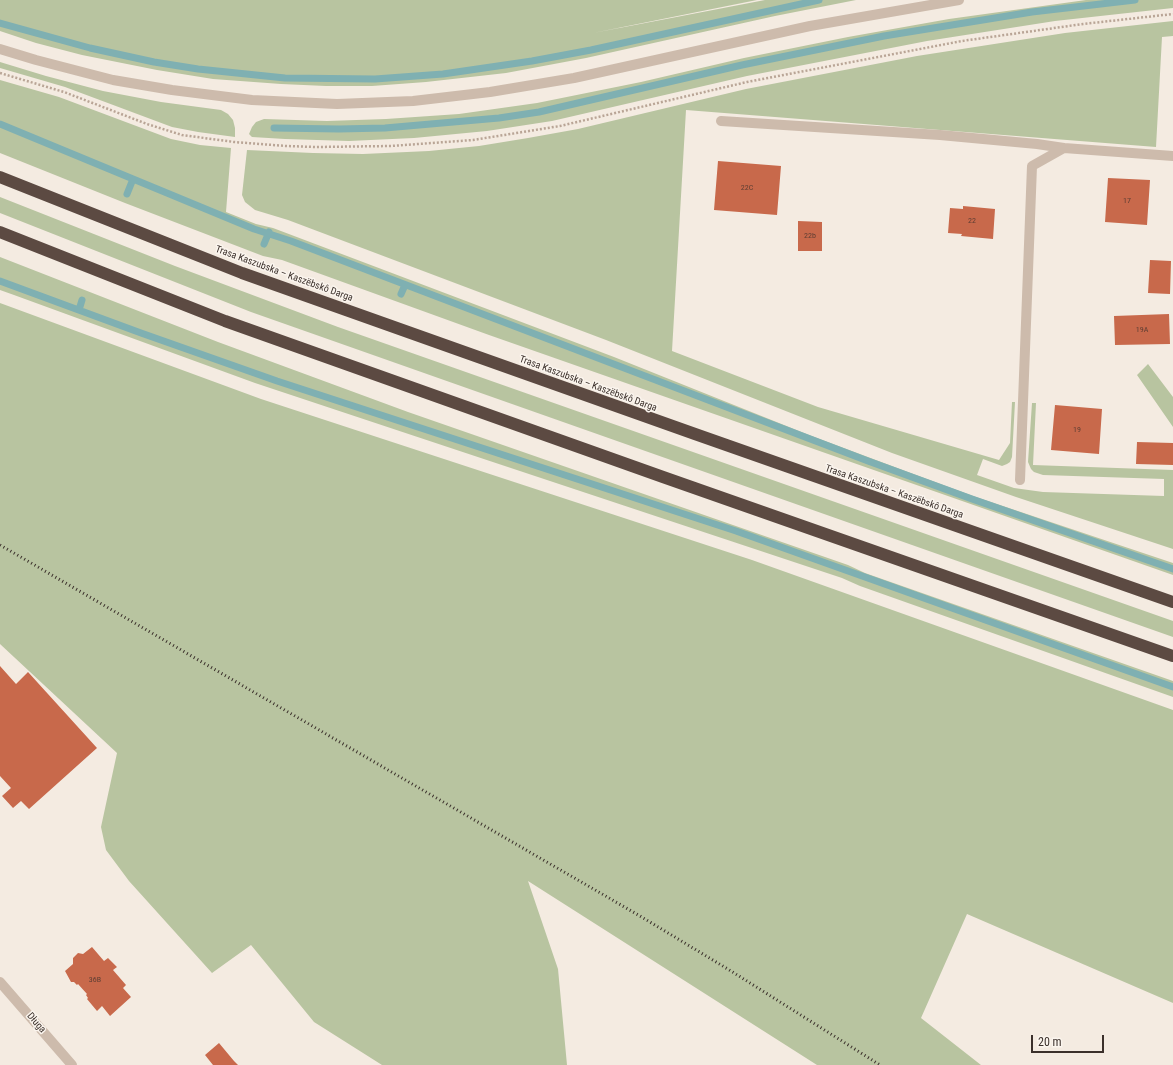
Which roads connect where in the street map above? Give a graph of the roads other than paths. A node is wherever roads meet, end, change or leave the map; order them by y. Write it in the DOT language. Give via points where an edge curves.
graph roads {
  1 [pos="959,0"];
  2 [pos="0,49"];
  3 [pos="721,121"];
  4 [pos="1064,148"];
  5 [pos="1173,156"];
  6 [pos="0,177"];
  7 [pos="0,232"];
  8 [pos="1020,480"];
  9 [pos="1173,602"];
  10 [pos="1173,656"];
  11 [pos="0,982"];
  12 [pos="72,1065"];
  1 -- 2 [label="street" via="817,25 566,79 490,92 413,100 329,103 248,99 172,90 113,80"];
  3 -- 4 [label="street" via="940,135"];
  4 -- 5 [label="street"];
  4 -- 8 [label="street" via="1032,166"];
  6 -- 9 [label="highway, Trasa Kaszubska – Kaszëbskô Darga" via="242,273"];
  7 -- 10 [label="highway" via="232,324"];
  11 -- 12 [label="street, Długa"];
}
